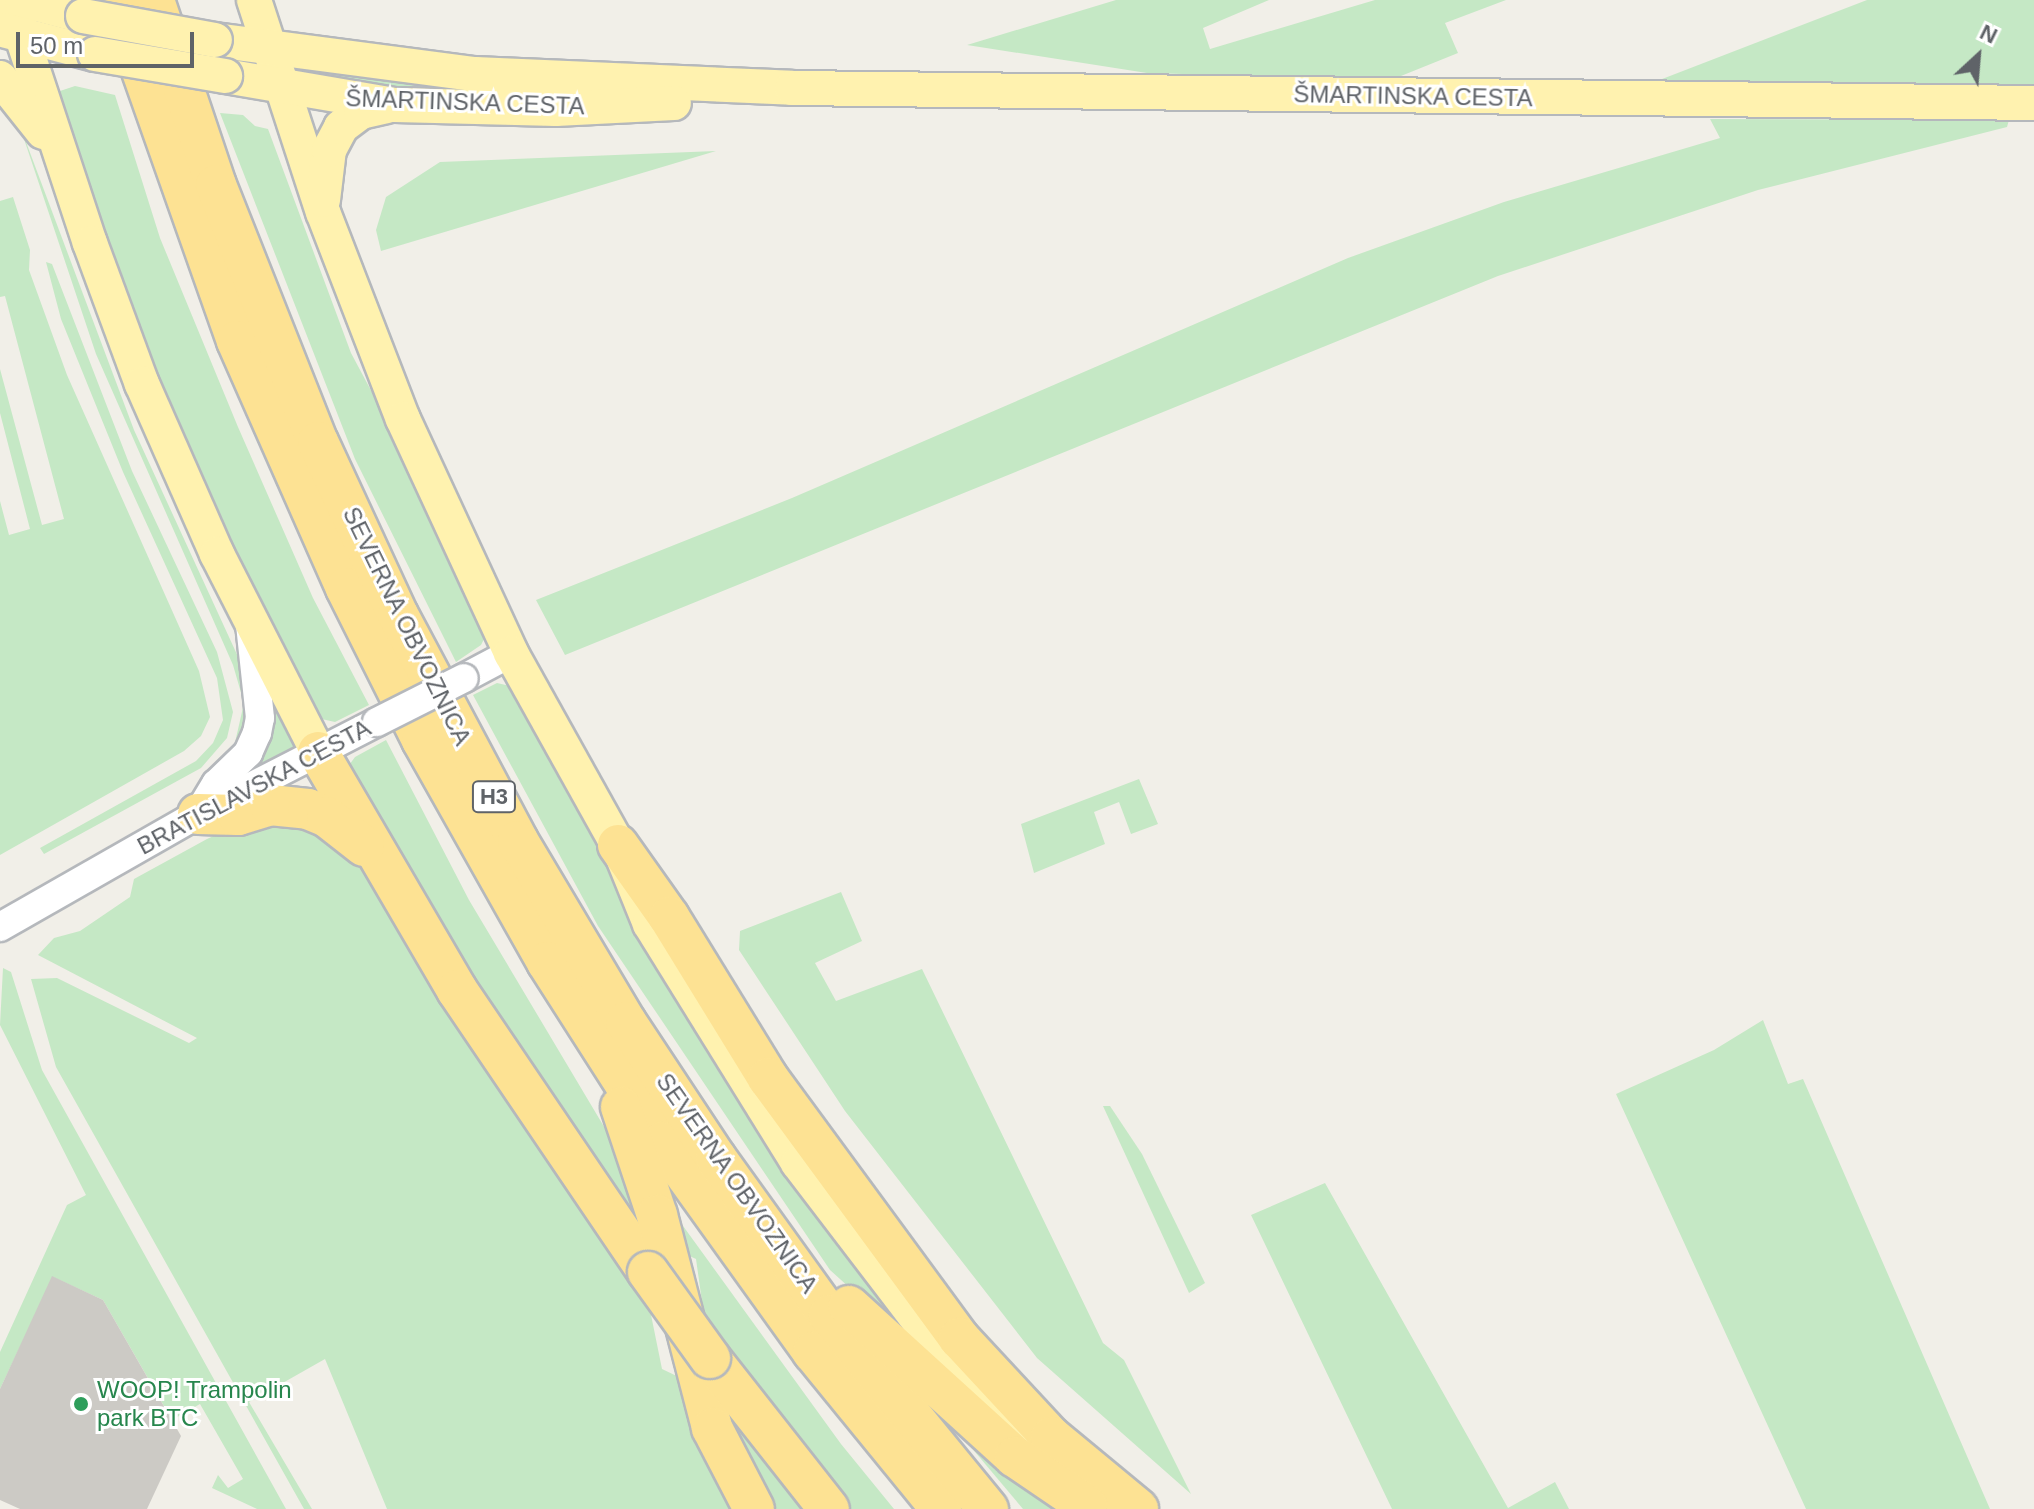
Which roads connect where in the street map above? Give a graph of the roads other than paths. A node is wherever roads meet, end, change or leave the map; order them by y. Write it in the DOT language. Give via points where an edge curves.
graph roads {
  1 [pos="10,0"];
  2 [pos="22,0"];
  3 [pos="154,0"];
  4 [pos="254,0"];
  5 [pos="100,8"];
  6 [pos="11,33"];
  7 [pos="269,47"];
  8 [pos="0,78"];
  9 [pos="282,87"];
  10 [pos="792,88"];
  11 [pos="2034,103"];
  12 [pos="395,105"];
  13 [pos="58,151"];
  14 [pos="323,212"];
  15 [pos="250,624"];
  16 [pos="511,653"];
  17 [pos="318,752"];
  18 [pos="198,814"];
  19 [pos="618,845"];
  20 [pos="378,859"];
  21 [pos="0,927"];
  22 [pos="593,1037"];
  23 [pos="716,1158"];
  24 [pos="1089,1508"];
  25 [pos="754,1509"];
  26 [pos="829,1509"];
  27 [pos="941,1509"];
  28 [pos="988,1509"];
  29 [pos="1138,1509"];
  1 -- 6 [label="main road"];
  2 -- 5 [label="main road, ŠMARTINSKA CESTA"];
  3 -- 23 [label="highway, SEVERNA OBVOZNICA / H3" via="216,185 284,363 398,615 578,944"];
  4 -- 7 [label="main road"];
  5 -- 7 [label="main road, ŠMARTINSKA CESTA, bridge" via="215,40"];
  5 -- 22 [label="highway, SEVERNA OBVOZNICA / H3" via="293,473 422,740"];
  6 -- 9 [label="main road, ŠMARTINSKA CESTA, bridge" via="95,54"];
  6 -- 13 [label="main road"];
  7 -- 9 [label="main road"];
  7 -- 10 [label="main road, ŠMARTINSKA CESTA" via="475,74"];
  8 -- 13 [label="main road"];
  9 -- 12 [label="main road, ŠMARTINSKA CESTA"];
  9 -- 14 [label="main road"];
  10 -- 11 [label="main road, ŠMARTINSKA CESTA"];
  10 -- 12 [label="main road, ŠMARTINSKA CESTA" via="605,107"];
  12 -- 14 [label="main road" via="361,112 341,127 323,177"];
  13 -- 15 [label="main road" via="142,384"];
  14 -- 16 [label="main road" via="403,419"];
  15 -- 17 [label="main road"];
  15 -- 18 [label="street" via="257,733 248,753 216,784"];
  16 -- 17 [label="street, BRATISLAVSKA CESTA, bridge"];
  16 -- 19 [label="main road"];
  17 -- 18 [label="street, BRATISLAVSKA CESTA"];
  17 -- 20 [label="highway"];
  18 -- 20 [label="highway" via="238,815 270,805 308,809 341,826"];
  18 -- 21 [label="street, BRATISLAVSKA CESTA"];
  19 -- 24 [label="main road" via="650,924 798,1163 956,1370"];
  19 -- 29 [label="highway" via="776,1090 959,1338 1051,1437"];
  20 -- 26 [label="highway, bridge" via="525,1094 648,1272"];
  22 -- 25 [label="highway" via="637,1148 712,1428"];
  22 -- 27 [label="highway, SEVERNA OBVOZNICA / H3" via="737,1249"];
  23 -- 24 [label="highway" via="854,1311 935,1389 1015,1457"];
  23 -- 28 [label="highway, SEVERNA OBVOZNICA / H3" via="829,1315"];
}
